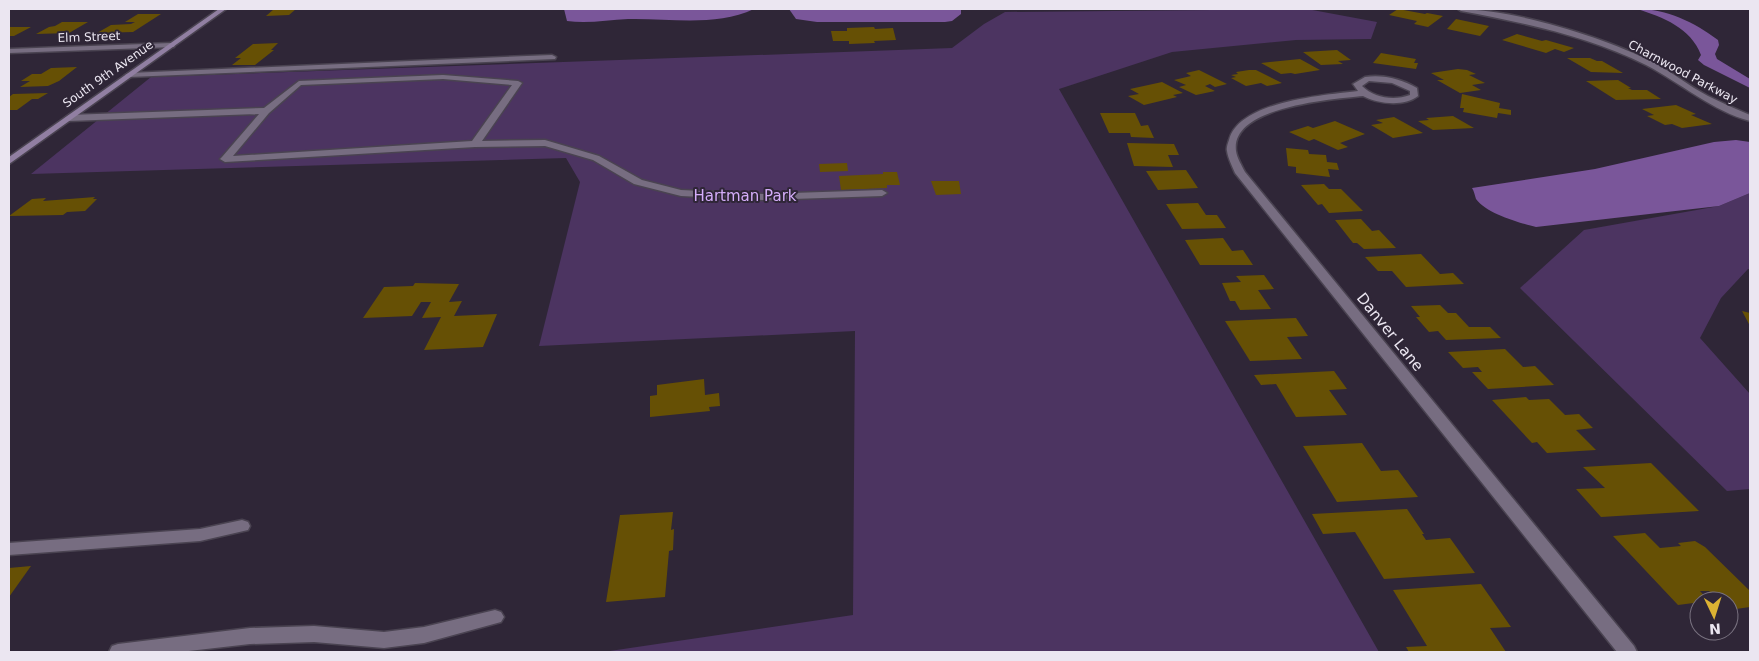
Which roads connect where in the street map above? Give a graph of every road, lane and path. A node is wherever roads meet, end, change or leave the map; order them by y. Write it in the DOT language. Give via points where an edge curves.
graph roads {
  1 [pos="222,9"];
  2 [pos="1460,9"];
  3 [pos="171,45"];
  4 [pos="9,51"];
  5 [pos="552,57"];
  6 [pos="129,75"];
  7 [pos="1364,93"];
  8 [pos="266,111"];
  9 [pos="69,118"];
  10 [pos="1750,118"];
  11 [pos="476,144"];
  12 [pos="9,160"];
  13 [pos="882,193"];
  14 [pos="242,526"];
  15 [pos="9,549"];
  16 [pos="495,617"];
  17 [pos="118,652"];
  18 [pos="1628,652"];
  1 -- 3 [label="street, South 9th Avenue"];
  2 -- 10 [label="street, Charnwood Parkway" via="1542,25 1605,44"];
  3 -- 4 [label="street, Elm Street"];
  3 -- 6 [label="street, South 9th Avenue"];
  5 -- 6 [label="street"];
  6 -- 9 [label="street, South 9th Avenue"];
  7 -- 7 [label="street, Danver Lane" via="1396,100 1407,99 1415,93 1404,84 1380,79 1357,84"];
  7 -- 18 [label="street, Danver Lane" via="1290,104 1253,116 1241,125 1233,138 1234,163"];
  8 -- 9 [label="street"];
  8 -- 11 [label="street" via="225,159"];
  8 -- 11 [label="street" via="299,83 443,77 518,83"];
  9 -- 12 [label="street, South 9th Avenue"];
  11 -- 13 [label="street" via="545,143 596,158 638,182 681,193 762,198"];
  14 -- 15 [label="street" via="200,535"];
  16 -- 17 [label="street" via="424,635 384,640 314,634 250,636"];
}
